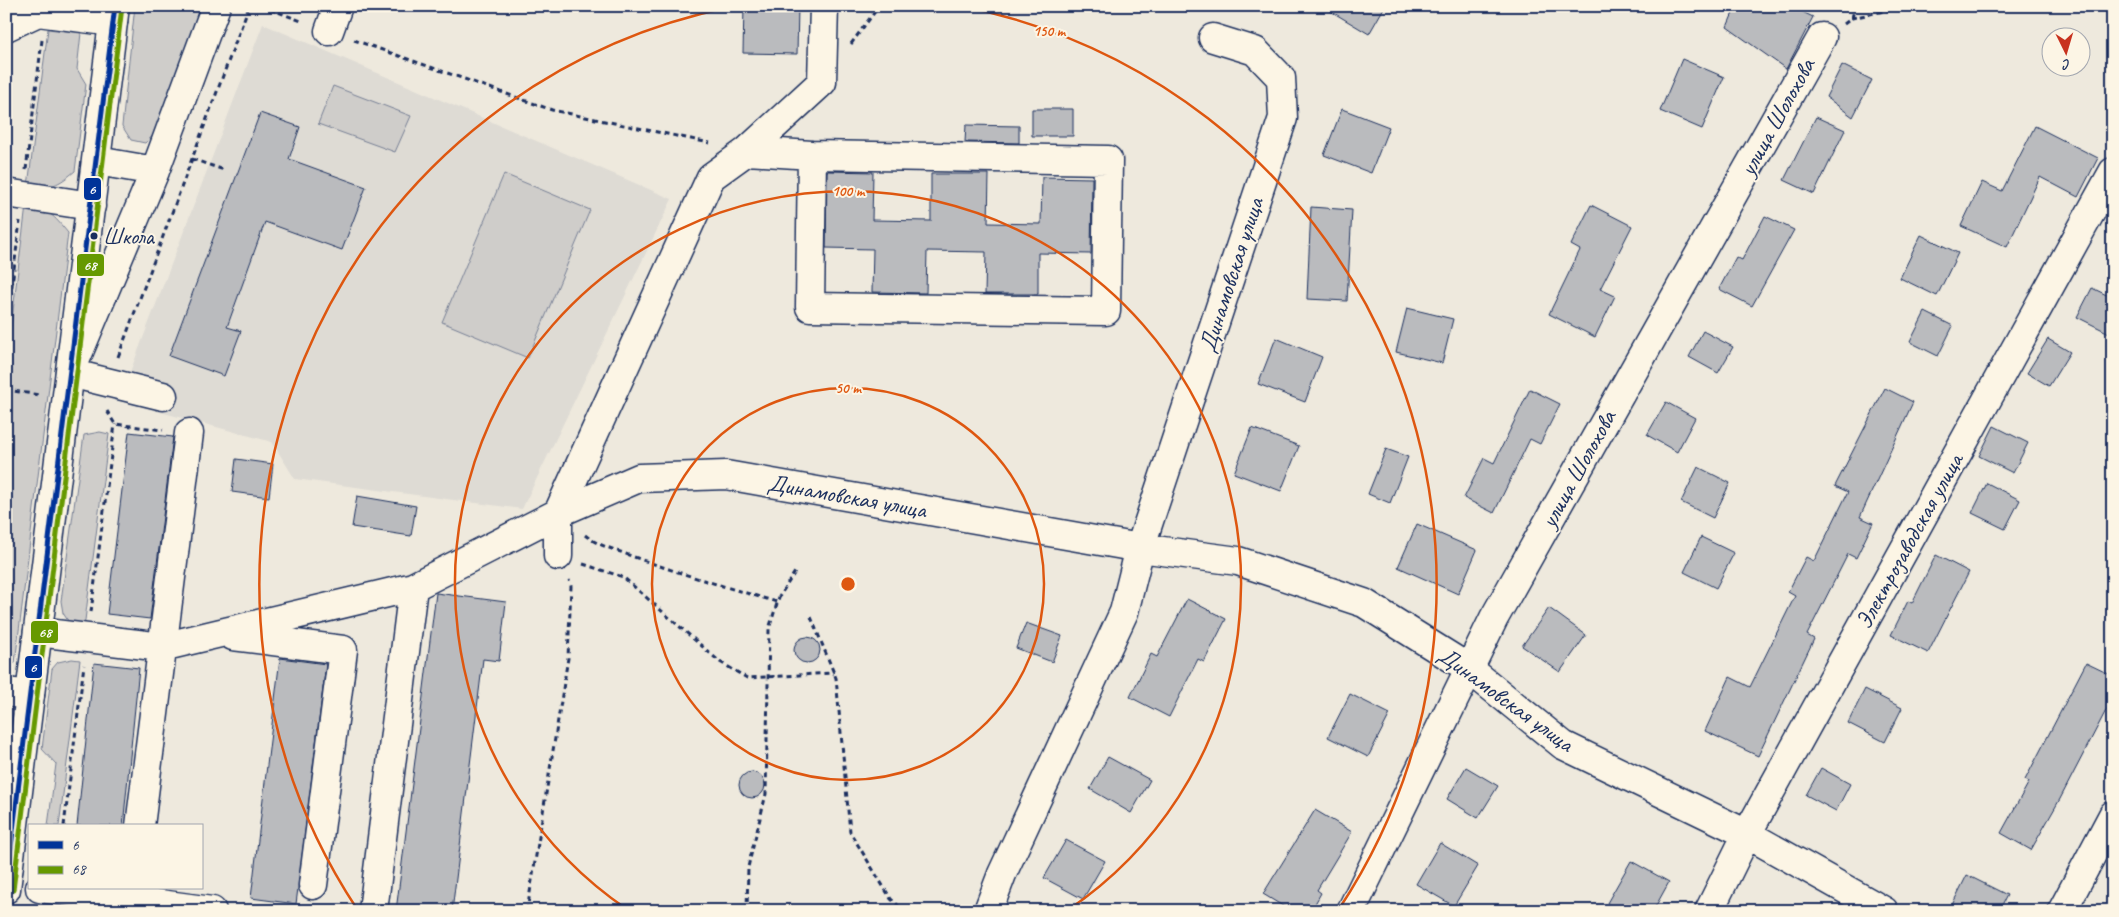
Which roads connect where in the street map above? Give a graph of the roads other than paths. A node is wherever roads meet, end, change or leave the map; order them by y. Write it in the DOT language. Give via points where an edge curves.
graph roads {
  1 [pos="216,6"];
  2 [pos="824,6"];
  3 [pos="114,14"];
  4 [pos="6,27"];
  5 [pos="1822,37"];
  6 [pos="1213,38"];
  7 [pos="747,151"];
  8 [pos="812,156"];
  9 [pos="96,162"];
  10 [pos="155,171"];
  11 [pos="2113,172"];
  12 [pos="6,193"];
  13 [pos="91,206"];
  14 [pos="69,386"];
  15 [pos="163,396"];
  16 [pos="188,433"];
  17 [pos="558,513"];
  18 [pos="1140,548"];
  19 [pos="558,556"];
  20 [pos="414,587"];
  21 [pos="38,632"];
  22 [pos="215,634"];
  23 [pos="162,647"];
  24 [pos="1468,668"];
  25 [pos="18,694"];
  26 [pos="2113,815"];
  27 [pos="140,824"];
  28 [pos="1747,834"];
  29 [pos="7,884"];
  30 [pos="313,886"];
  31 [pos="28,887"];
  32 [pos="6,889"];
  33 [pos="55,890"];
  34 [pos="131,900"];
  35 [pos="212,911"];
  36 [pos="373,911"];
  37 [pos="988,911"];
  38 [pos="1351,911"];
  39 [pos="1709,911"];
  40 [pos="1884,911"];
  41 [pos="2062,911"];
  1 -- 10 [label="street"];
  2 -- 7 [label="street" via="822,82"];
  3 -- 4 [label="street" via="38,12"];
  3 -- 9 [label="street"];
  5 -- 24 [label="street, улица Шолохова"];
  6 -- 18 [label="street, Динамовская улица" via="1255,50 1281,78 1283,118"];
  7 -- 8 [label="street"];
  7 -- 17 [label="street" via="711,177"];
  8 -- 8 [label="street" via="1108,160 1106,311 810,307"];
  9 -- 10 [label="street"];
  9 -- 13 [label="street"];
  10 -- 14 [label="street"];
  11 -- 28 [label="street, Электрозаводская улица"];
  12 -- 13 [label="street"];
  13 -- 14 [label="street"];
  14 -- 15 [label="street" via="108,382"];
  14 -- 21 [label="street"];
  16 -- 23 [label="street"];
  17 -- 18 [label="street, Динамовская улица" via="639,478 726,475"];
  17 -- 19 [label="street"];
  17 -- 20 [label="street, Динамовская улица"];
  18 -- 24 [label="street, Динамовская улица" via="1238,561 1364,603"];
  18 -- 37 [label="street" via="1124,612 1002,874"];
  20 -- 22 [label="street, Динамовская улица"];
  20 -- 36 [label="street"];
  21 -- 23 [label="street"];
  21 -- 25 [label="street"];
  22 -- 23 [label="street, Динамовская улица"];
  22 -- 30 [label="street" via="343,650"];
  23 -- 27 [label="street"];
  24 -- 28 [label="street, Динамовская улица" via="1563,745"];
  24 -- 38 [label="street, улица Шолохова"];
  25 -- 29 [label="street"];
  26 -- 41 [label="street"];
  28 -- 39 [label="street, Электрозаводская улица"];
  28 -- 40 [label="street, Динамовская улица"];
  29 -- 31 [label="street"];
  29 -- 32 [label="street"];
  33 -- 34 [label="street"];
  34 -- 35 [label="street"];
}
